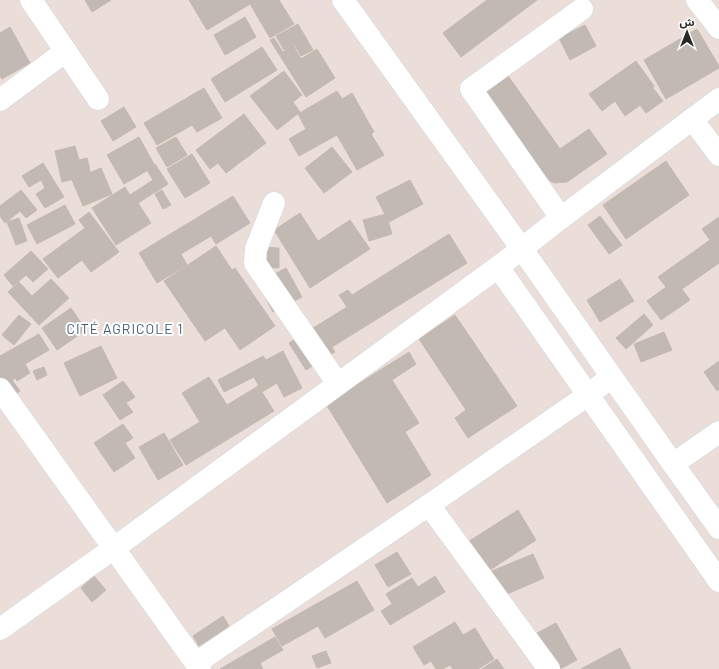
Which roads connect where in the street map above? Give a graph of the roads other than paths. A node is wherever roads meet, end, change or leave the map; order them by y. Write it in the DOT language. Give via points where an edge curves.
graph roads {
  1 [pos="31,0"];
  2 [pos="342,0"];
  3 [pos="697,0"];
  4 [pos="582,9"];
  5 [pos="719,28"];
  6 [pos="66,51"];
  7 [pos="98,99"];
  8 [pos="719,99"];
  9 [pos="0,100"];
  10 [pos="692,119"];
  11 [pos="719,155"];
  12 [pos="274,203"];
  13 [pos="561,218"];
  14 [pos="522,249"];
  15 [pos="498,267"];
  16 [pos="611,377"];
  17 [pos="338,384"];
  18 [pos="0,388"];
  19 [pos="588,395"];
  20 [pos="719,432"];
  21 [pos="673,464"];
  22 [pos="429,505"];
  23 [pos="719,528"];
  24 [pos="114,548"];
  25 [pos="719,581"];
  26 [pos="0,629"];
  27 [pos="198,666"];
  28 [pos="549,669"];
  1 -- 6 [label="street"];
  2 -- 14 [label="street"];
  3 -- 5 [label="street"];
  4 -- 13 [label="street" via="471,89"];
  6 -- 7 [label="street"];
  6 -- 9 [label="street"];
  8 -- 10 [label="street"];
  10 -- 11 [label="street"];
  10 -- 13 [label="street"];
  12 -- 17 [label="street" via="256,249 255,263"];
  13 -- 14 [label="street"];
  14 -- 15 [label="street"];
  14 -- 16 [label="street"];
  15 -- 17 [label="street"];
  15 -- 19 [label="street"];
  16 -- 19 [label="street"];
  16 -- 21 [label="street"];
  17 -- 24 [label="street"];
  18 -- 24 [label="street"];
  19 -- 22 [label="street"];
  19 -- 25 [label="street"];
  20 -- 21 [label="street"];
  21 -- 23 [label="street"];
  22 -- 27 [label="street"];
  22 -- 28 [label="street"];
  24 -- 26 [label="street"];
  24 -- 27 [label="street"];
}
